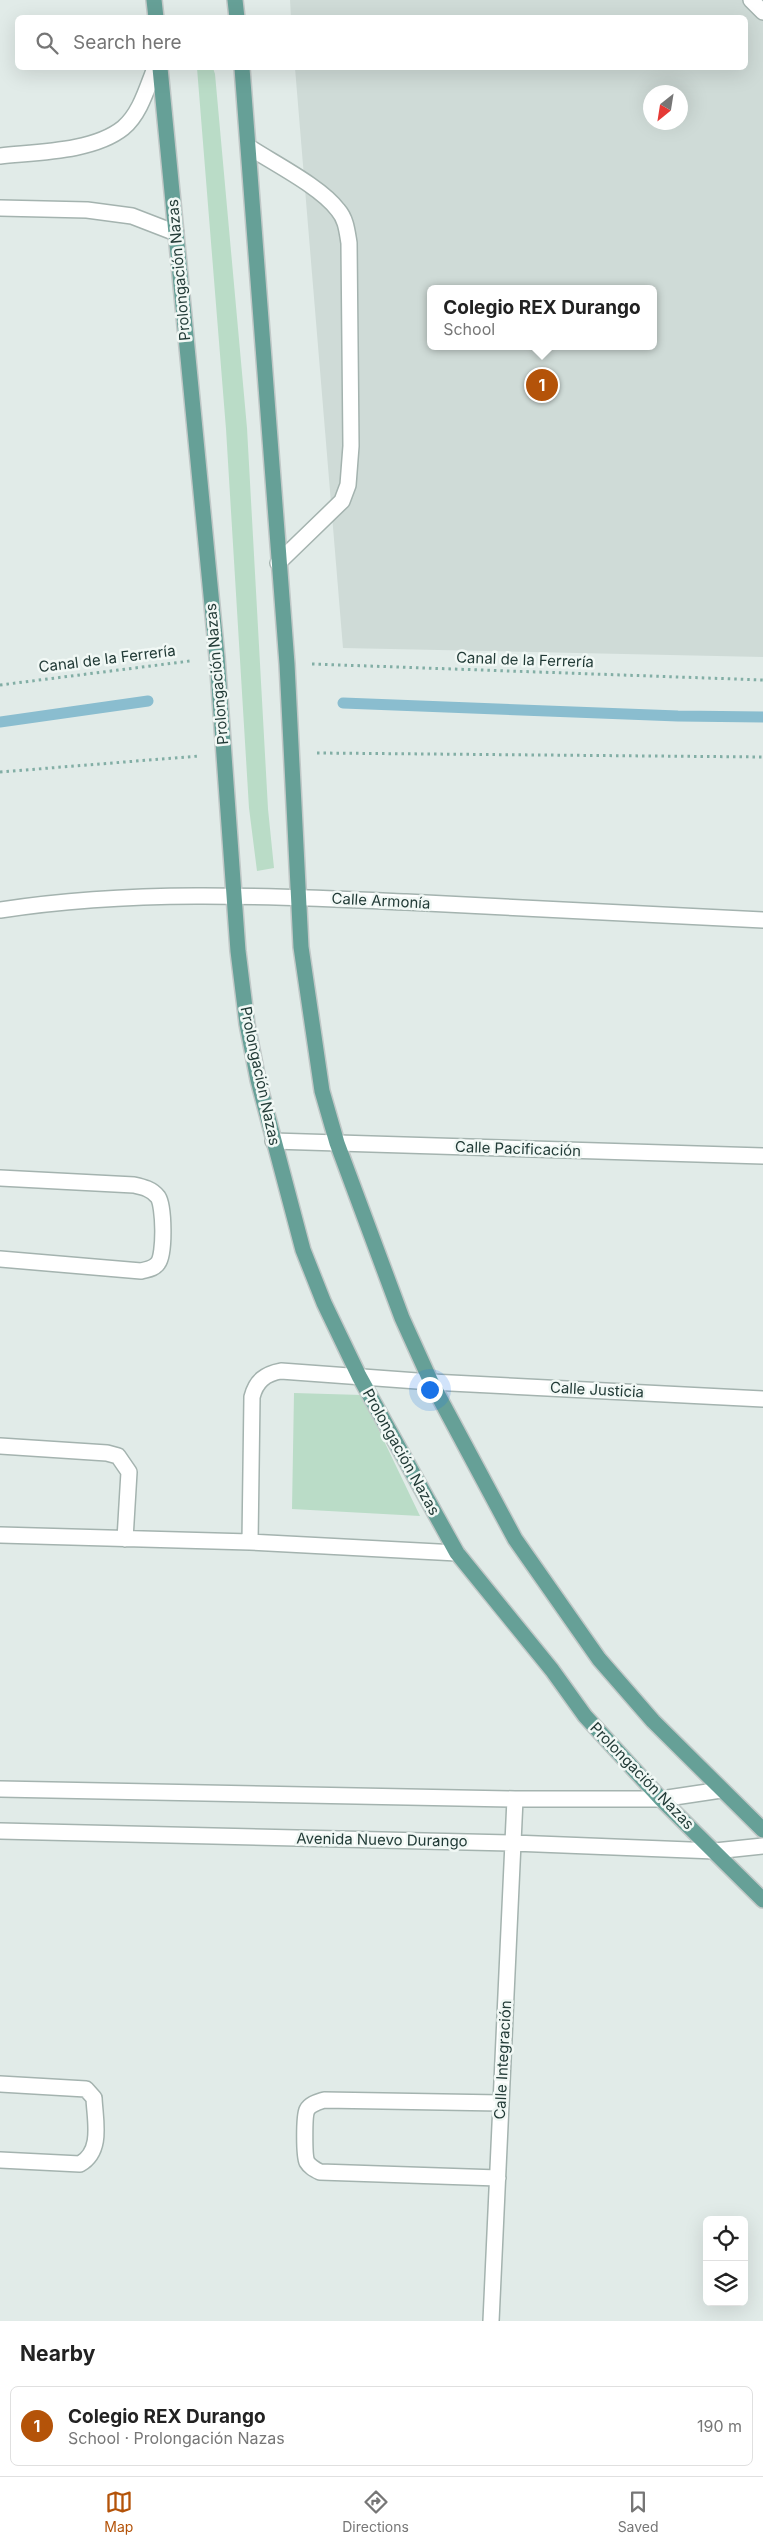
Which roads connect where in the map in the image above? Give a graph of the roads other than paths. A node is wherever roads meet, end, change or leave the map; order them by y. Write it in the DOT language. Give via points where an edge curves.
graph roads {
  1 [pos="154,0"];
  2 [pos="235,0"];
  3 [pos="751,0"];
  4 [pos="763,12"];
  5 [pos="156,15"];
  6 [pos="237,15"];
  7 [pos="154,70"];
  8 [pos="160,70"];
  9 [pos="242,70"];
  10 [pos="249,147"];
  11 [pos="0,156"];
  12 [pos="0,208"];
  13 [pos="176,233"];
  14 [pos="278,563"];
  15 [pos="234,896"];
  16 [pos="298,897"];
  17 [pos="0,910"];
  18 [pos="763,920"];
  19 [pos="274,1142"];
  20 [pos="337,1143"];
  21 [pos="763,1156"];
  22 [pos="0,1178"];
  23 [pos="0,1259"];
  24 [pos="359,1376"];
  25 [pos="431,1382"];
  26 [pos="763,1399"];
  27 [pos="0,1446"];
  28 [pos="0,1535"];
  29 [pos="125,1539"];
  30 [pos="250,1542"];
  31 [pos="457,1553"];
  32 [pos="0,1789"];
  33 [pos="721,1790"];
  34 [pos="515,1799"];
  35 [pos="662,1799"];
  36 [pos="763,1830"];
  37 [pos="0,1831"];
  38 [pos="513,1843"];
  39 [pos="763,1846"];
  40 [pos="715,1851"];
  41 [pos="763,1900"];
  42 [pos="0,2084"];
  43 [pos="501,2103"];
  44 [pos="0,2160"];
  45 [pos="498,2178"];
  46 [pos="491,2321"];
  1 -- 5 [label="main road"];
  2 -- 6 [label="main road"];
  3 -- 4 [label="street"];
  7 -- 11 [label="street" via="144,99 123,128 104,139 73,148"];
  8 -- 13 [label="main road, Prolongación Nazas"];
  9 -- 10 [label="main road"];
  10 -- 14 [label="main road"];
  10 -- 14 [label="street" via="327,197 346,224 349,242 351,446 348,485 342,502"];
  12 -- 13 [label="street" via="87,210 132,216"];
  13 -- 15 [label="main road, Prolongación Nazas" via="217,657"];
  14 -- 16 [label="main road" via="287,664"];
  15 -- 16 [label="street, Calle Armonía"];
  15 -- 17 [label="street, Calle Armonía" via="153,895 51,902"];
  15 -- 19 [label="main road, Prolongación Nazas" via="246,1024"];
  16 -- 18 [label="street, Calle Armonía"];
  16 -- 20 [label="main road" via="301,947 322,1091"];
  19 -- 20 [label="street, Calle Pacificación"];
  19 -- 24 [label="main road, Prolongación Nazas" via="303,1250"];
  20 -- 21 [label="street, Calle Pacificación"];
  20 -- 25 [label="main road" via="399,1309"];
  22 -- 23 [label="street" via="134,1185 148,1189 158,1196 162,1204 160,1261 153,1268 141,1271"];
  24 -- 25 [label="street, Calle Justicia"];
  24 -- 30 [label="street, Calle Justicia" via="281,1371 270,1373 255,1387 252,1397"];
  24 -- 31 [label="main road, Prolongación Nazas"];
  25 -- 26 [label="street, Calle Justicia"];
  25 -- 33 [label="main road" via="515,1539 600,1659 653,1721"];
  27 -- 29 [label="street" via="118,1456 129,1472"];
  28 -- 29 [label="street"];
  29 -- 30 [label="street"];
  30 -- 31 [label="street"];
  31 -- 35 [label="main road, Prolongación Nazas" via="552,1670 584,1716"];
  32 -- 34 [label="street"];
  33 -- 35 [label="street"];
  33 -- 36 [label="main road"];
  34 -- 35 [label="street"];
  34 -- 38 [label="street, Calle Integración"];
  35 -- 40 [label="main road, Prolongación Nazas"];
  37 -- 38 [label="street, Avenida Nuevo Durango"];
  38 -- 40 [label="street, Avenida Nuevo Durango"];
  38 -- 43 [label="street, Calle Integración"];
  39 -- 40 [label="street, Avenida Nuevo Durango"];
  40 -- 41 [label="main road, Prolongación Nazas"];
  42 -- 44 [label="street" via="77,2087 92,2093 96,2143 90,2159 80,2164"];
  43 -- 45 [label="street, Calle Integración"];
  43 -- 45 [label="street" via="324,2100 307,2109 305,2118 306,2160 320,2172"];
  45 -- 46 [label="street, Calle Integración"];
}
